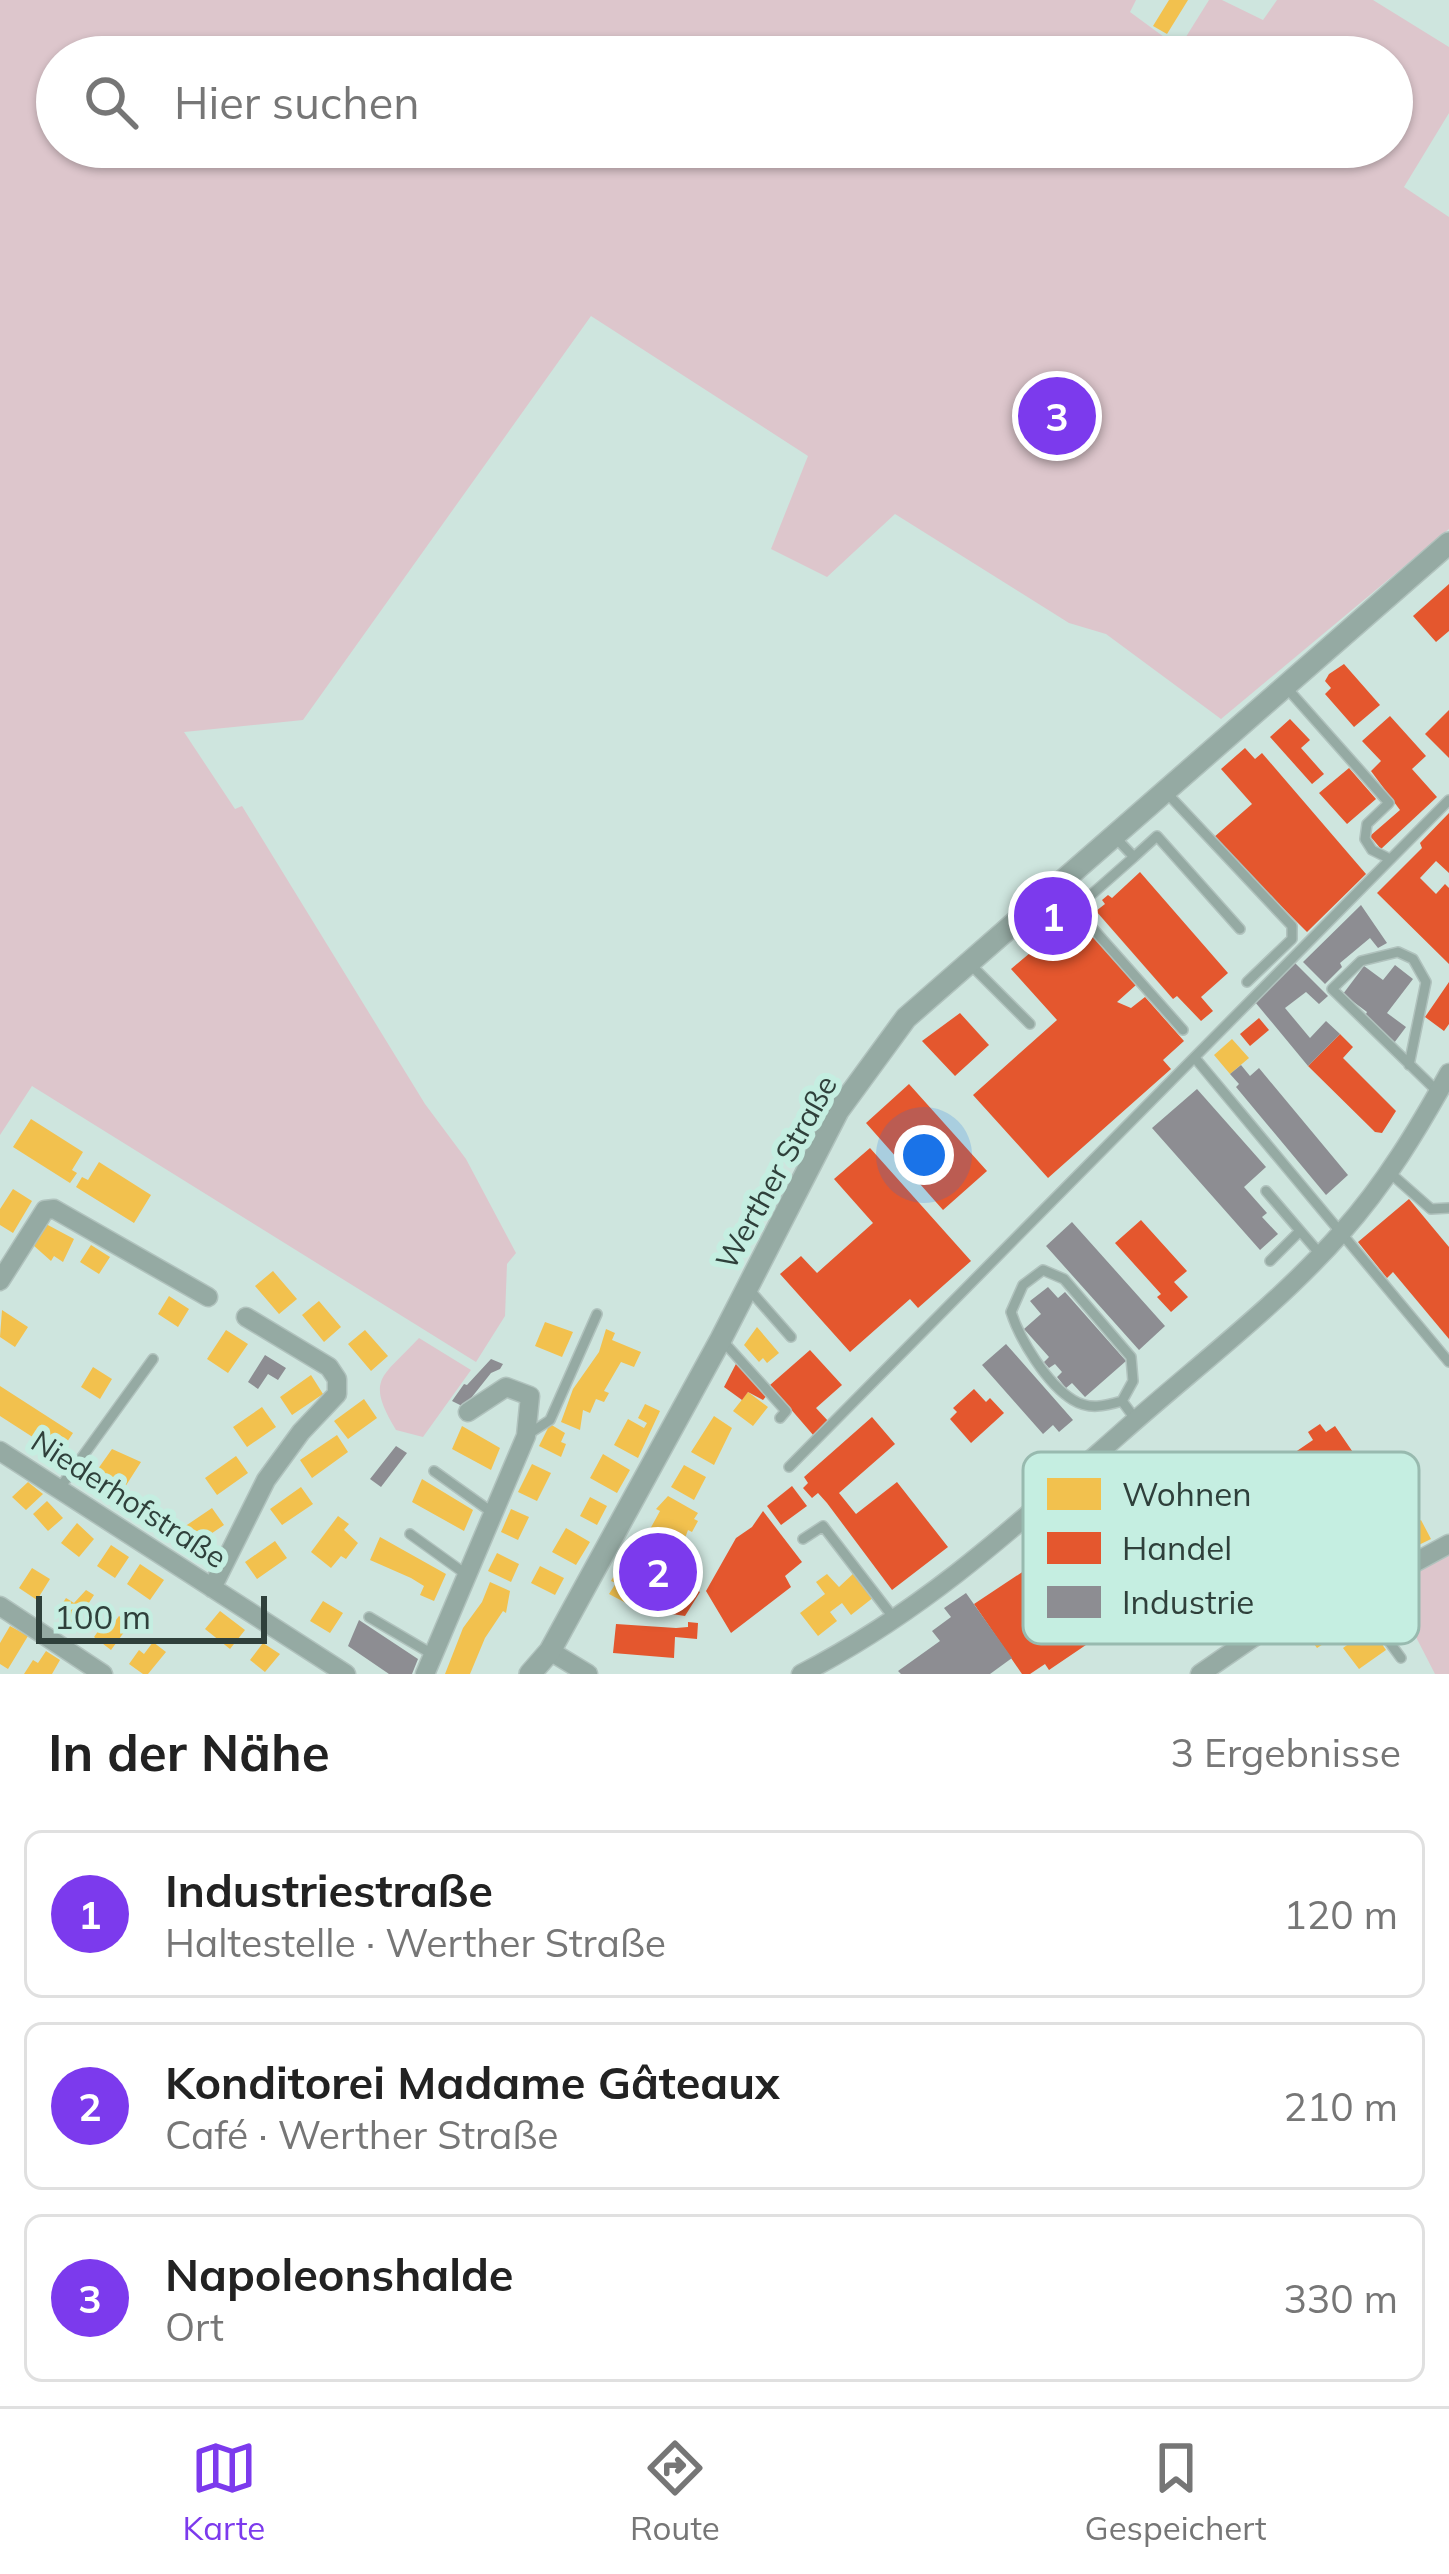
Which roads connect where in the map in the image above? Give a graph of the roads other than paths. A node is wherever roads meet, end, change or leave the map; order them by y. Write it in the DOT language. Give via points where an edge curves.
graph roads {
  1 [pos="1449,543"];
  2 [pos="1285,686"];
  3 [pos="1164,790"];
  4 [pos="1449,800"];
  5 [pos="1113,836"];
  6 [pos="1134,856"];
  7 [pos="1390,860"];
  8 [pos="1055,886"];
  9 [pos="1092,894"];
  10 [pos="1240,929"];
  11 [pos="968,962"];
  12 [pos="1247,982"];
  13 [pos="1030,1024"];
  14 [pos="1183,1030"];
  15 [pos="1195,1058"];
  16 [pos="1408,1065"];
  17 [pos="1449,1073"];
  18 [pos="1438,1092"];
  19 [pos="1389,1172"];
  20 [pos="1266,1191"];
  21 [pos="1449,1208"];
  22 [pos="1300,1232"];
  23 [pos="1341,1233"];
  24 [pos="1320,1254"];
  25 [pos="1270,1261"];
  26 [pos="0,1281"];
  27 [pos="747,1287"];
  28 [pos="208,1297"];
  29 [pos="597,1314"];
  30 [pos="246,1316"];
  31 [pos="791,1337"];
  32 [pos="721,1339"];
  33 [pos="153,1359"];
  34 [pos="1449,1362"];
  35 [pos="1122,1402"];
  36 [pos="467,1412"];
  37 [pos="780,1418"];
  38 [pos="1136,1420"];
  39 [pos="526,1436"];
  40 [pos="0,1450"];
  41 [pos="1099,1452"];
  42 [pos="19,1463"];
  43 [pos="790,1467"];
  44 [pos="434,1471"];
  45 [pos="0,1478"];
  46 [pos="59,1489"];
  47 [pos="493,1513"];
  48 [pos="1023,1519"];
  49 [pos="410,1534"];
  50 [pos="803,1539"];
  51 [pos="1449,1544"];
  52 [pos="1419,1559"];
  53 [pos="467,1575"];
  54 [pos="212,1588"];
  55 [pos="0,1606"];
  56 [pos="369,1617"];
  57 [pos="895,1620"];
  58 [pos="1244,1644"];
  59 [pos="1391,1644"];
  60 [pos="550,1651"];
  61 [pos="434,1655"];
  62 [pos="1401,1658"];
  63 [pos="103,1674"];
  64 [pos="346,1674"];
  65 [pos="424,1674"];
  66 [pos="530,1674"];
  67 [pos="588,1674"];
  68 [pos="801,1674"];
  69 [pos="1200,1674"];
  1 -- 2 [label="street, Werther Straße"];
  2 -- 3 [label="street, Werther Straße"];
  2 -- 7 [label="lane" via="1389,803 1367,824 1365,839"];
  3 -- 5 [label="street, Werther Straße"];
  3 -- 12 [label="lane" via="1292,926 1292,939"];
  4 -- 7 [label="lane"];
  5 -- 6 [label="lane"];
  5 -- 8 [label="street, Werther Straße"];
  6 -- 9 [label="lane"];
  6 -- 10 [label="lane" via="1157,836"];
  7 -- 15 [label="lane"];
  8 -- 11 [label="street, Werther Straße"];
  8 -- 14 [label="lane"];
  11 -- 13 [label="lane"];
  11 -- 27 [label="street, Werther Straße" via="906,1018 838,1111"];
  15 -- 23 [label="lane"];
  15 -- 43 [label="lane"];
  16 -- 16 [label="lane" via="1332,989 1360,961 1398,952 1413,959 1426,982"];
  16 -- 18 [label="lane"];
  17 -- 18 [label="street"];
  18 -- 19 [label="street"];
  19 -- 21 [label="lane" via="1431,1209"];
  19 -- 23 [label="street"];
  20 -- 22 [label="lane"];
  22 -- 24 [label="lane"];
  22 -- 25 [label="lane"];
  23 -- 24 [label="street"];
  23 -- 34 [label="lane"];
  24 -- 38 [label="street"];
  26 -- 28 [label="street" via="45,1210 55,1209"];
  27 -- 31 [label="lane"];
  27 -- 32 [label="street, Werther Straße"];
  29 -- 39 [label="lane" via="550,1420"];
  30 -- 54 [label="street" via="329,1367 337,1394 266,1480"];
  32 -- 37 [label="lane" via="786,1411"];
  32 -- 60 [label="street, Werther Straße"];
  33 -- 46 [label="lane"];
  35 -- 35 [label="lane" via="1133,1381 1131,1357 1064,1279 1043,1270 1023,1285 1010,1312 1022,1345 1073,1400 1100,1408"];
  35 -- 38 [label="lane"];
  36 -- 39 [label="street" via="506,1388 530,1396"];
  38 -- 41 [label="street"];
  39 -- 47 [label="street"];
  40 -- 42 [label="street, Niederhofstraße"];
  42 -- 45 [label="street"];
  42 -- 46 [label="street, Niederhofstraße"];
  44 -- 47 [label="lane"];
  46 -- 54 [label="street, Niederhofstraße"];
  47 -- 53 [label="street"];
  48 -- 57 [label="street"];
  49 -- 53 [label="lane"];
  50 -- 57 [label="lane" via="823,1526"];
  51 -- 52 [label="street"];
  53 -- 61 [label="street"];
  54 -- 64 [label="street, Niederhofstraße"];
  55 -- 63 [label="street"];
  56 -- 61 [label="lane"];
  57 -- 68 [label="street"];
  58 -- 69 [label="street"];
  59 -- 62 [label="lane"];
  60 -- 66 [label="street, Werther Straße"];
  60 -- 67 [label="street"];
  61 -- 65 [label="street"];
}
